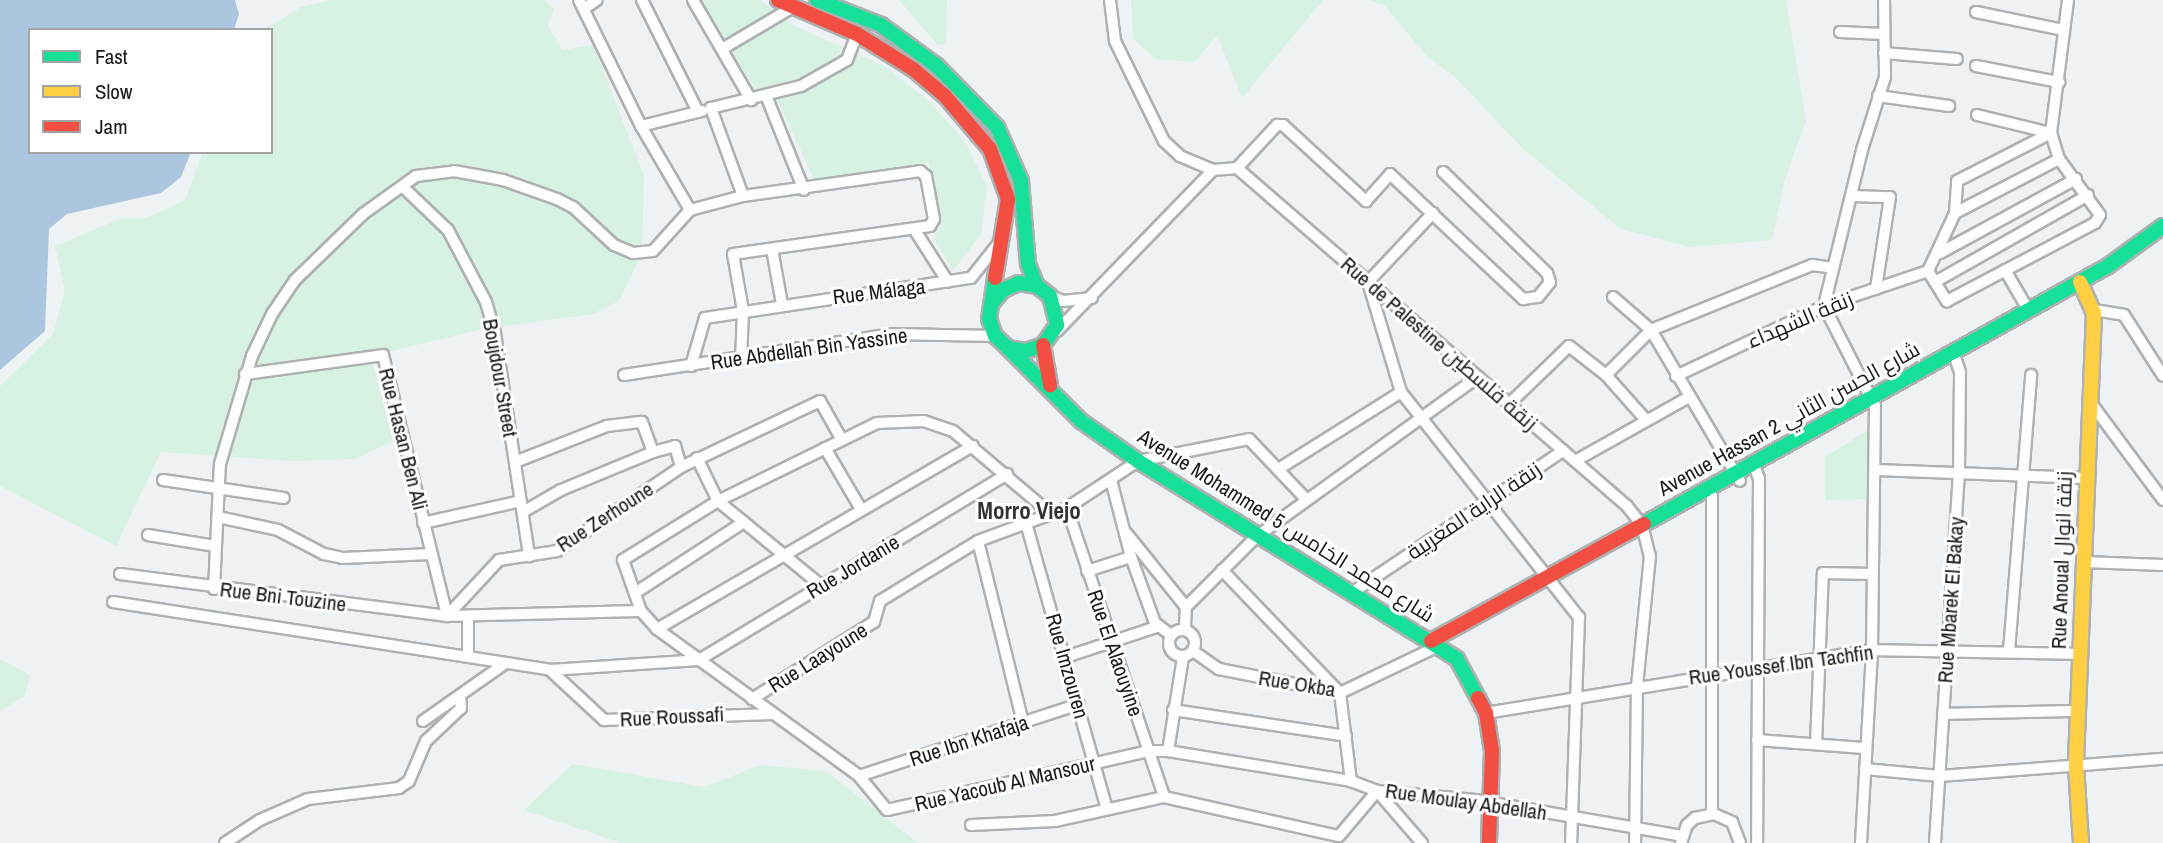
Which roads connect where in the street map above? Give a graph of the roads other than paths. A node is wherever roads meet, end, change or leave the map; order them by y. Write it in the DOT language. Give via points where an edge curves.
graph roads {
  1 [pos="597,0"];
  2 [pos="642,0"];
  3 [pos="693,0"];
  4 [pos="778,0"];
  5 [pos="817,0"];
  6 [pos="1110,0"];
  7 [pos="1884,0"];
  8 [pos="2068,0"];
  9 [pos="582,4"];
  10 [pos="793,7"];
  11 [pos="1976,12"];
  12 [pos="2064,30"];
  13 [pos="1840,32"];
  14 [pos="857,34"];
  15 [pos="1883,34"];
  16 [pos="722,49"];
  17 [pos="1884,53"];
  18 [pos="1957,59"];
  19 [pos="1976,66"];
  20 [pos="2059,82"];
  21 [pos="1878,96"];
  22 [pos="767,98"];
  23 [pos="751,100"];
  24 [pos="1949,106"];
  25 [pos="711,108"];
  26 [pos="698,112"];
  27 [pos="1977,115"];
  28 [pos="642,126"];
  29 [pos="2051,133"];
  30 [pos="2059,159"];
  31 [pos="1237,168"];
  32 [pos="1213,170"];
  33 [pos="1443,172"];
  34 [pos="2076,179"];
  35 [pos="402,187"];
  36 [pos="804,190"];
  37 [pos="2088,195"];
  38 [pos="743,196"];
  39 [pos="1852,196"];
  40 [pos="690,210"];
  41 [pos="1433,213"];
  42 [pos="1955,213"];
  43 [pos="2163,226"];
  44 [pos="916,232"];
  45 [pos="2163,236"];
  46 [pos="999,244"];
  47 [pos="772,249"];
  48 [pos="1940,253"];
  49 [pos="1833,268"];
  50 [pos="2005,270"];
  51 [pos="1928,271"];
  52 [pos="948,282"];
  53 [pos="1368,282"];
  54 [pos="1934,282"];
  55 [pos="1037,285"];
  56 [pos="2081,286"];
  57 [pos="1876,289"];
  58 [pos="1051,296"];
  59 [pos="1614,297"];
  60 [pos="1092,298"];
  61 [pos="992,303"];
  62 [pos="782,304"];
  63 [pos="1824,306"];
  64 [pos="2094,310"];
  65 [pos="743,311"];
  66 [pos="2029,311"];
  67 [pos="1651,330"];
  68 [pos="995,336"];
  69 [pos="1047,341"];
  70 [pos="1008,348"];
  71 [pos="1954,355"];
  72 [pos="741,360"];
  73 [pos="691,366"];
  74 [pos="246,374"];
  75 [pos="624,375"];
  76 [pos="1606,375"];
  77 [pos="2031,375"];
  78 [pos="1676,376"];
  79 [pos="2163,376"];
  80 [pos="1478,377"];
  81 [pos="1050,385"];
  82 [pos="1401,392"];
  83 [pos="1689,397"];
  84 [pos="1873,399"];
  85 [pos="2091,403"];
  86 [pos="1508,404"];
  87 [pos="1422,419"];
  88 [pos="1645,419"];
  89 [pos="842,440"];
  90 [pos="973,446"];
  91 [pos="825,449"];
  92 [pos="1563,451"];
  93 [pos="653,452"];
  94 [pos="697,458"];
  95 [pos="1138,461"];
  96 [pos="1575,461"];
  97 [pos="515,462"];
  98 [pos="681,467"];
  99 [pos="1756,467"];
  100 [pos="1280,468"];
  101 [pos="1875,470"];
  102 [pos="1959,471"];
  103 [pos="1007,474"];
  104 [pos="2022,476"];
  105 [pos="1737,477"];
  106 [pos="2086,478"];
  107 [pos="163,480"];
  108 [pos="1111,480"];
  109 [pos="219,489"];
  110 [pos="1712,496"];
  111 [pos="284,498"];
  112 [pos="1306,499"];
  113 [pos="2163,500"];
  114 [pos="718,501"];
  115 [pos="1489,501"];
  116 [pos="522,507"];
  117 [pos="1067,508"];
  118 [pos="861,509"];
  119 [pos="1051,514"];
  120 [pos="218,517"];
  121 [pos="744,522"];
  122 [pos="423,523"];
  123 [pos="1026,523"];
  124 [pos="1644,529"];
  125 [pos="1124,531"];
  126 [pos="148,535"];
  127 [pos="1256,537"];
  128 [pos="978,541"];
  129 [pos="215,547"];
  130 [pos="431,554"];
  131 [pos="784,554"];
  132 [pos="529,556"];
  133 [pos="1130,557"];
  134 [pos="2084,562"];
  135 [pos="2163,565"];
  136 [pos="1222,570"];
  137 [pos="1087,571"];
  138 [pos="120,574"];
  139 [pos="1872,574"];
  140 [pos="1552,580"];
  141 [pos="822,586"];
  142 [pos="214,589"];
  143 [pos="635,593"];
  144 [pos="1350,594"];
  145 [pos="113,601"];
  146 [pos="1186,607"];
  147 [pos="641,611"];
  148 [pos="447,616"];
  149 [pos="468,616"];
  150 [pos="1158,626"];
  151 [pos="657,629"];
  152 [pos="1185,631"];
  153 [pos="1171,635"];
  154 [pos="1110,643"];
  155 [pos="1435,643"];
  156 [pos="1872,650"];
  157 [pos="1946,650"];
  158 [pos="2009,652"];
  159 [pos="1188,654"];
  160 [pos="2079,654"];
  161 [pos="468,655"];
  162 [pos="1066,657"];
  163 [pos="1818,657"];
  164 [pos="699,660"];
  165 [pos="504,664"];
  166 [pos="1758,665"];
  167 [pos="550,670"];
  168 [pos="1713,673"];
  169 [pos="1637,687"];
  170 [pos="1340,693"];
  171 [pos="460,696"];
  172 [pos="1576,698"];
  173 [pos="752,699"];
  174 [pos="1079,704"];
  175 [pos="1173,710"];
  176 [pos="2078,711"];
  177 [pos="1486,713"];
  178 [pos="773,714"];
  179 [pos="1943,714"];
  180 [pos="423,721"];
  181 [pos="1023,723"];
  182 [pos="1346,736"];
  183 [pos="1757,740"];
  184 [pos="1816,744"];
  185 [pos="1864,748"];
  186 [pos="1149,751"];
  187 [pos="1168,751"];
  188 [pos="2163,759"];
  189 [pos="1095,763"];
  190 [pos="2076,766"];
  191 [pos="1865,769"];
  192 [pos="859,776"];
  193 [pos="1940,776"];
  194 [pos="1351,781"];
  195 [pos="1377,791"];
  196 [pos="1164,797"];
  197 [pos="1490,803"];
  198 [pos="1107,809"];
  199 [pos="1712,814"];
  200 [pos="1572,817"];
  201 [pos="971,825"];
  202 [pos="1635,827"];
  203 [pos="1681,839"];
  204 [pos="1342,840"];
  205 [pos="225,843"];
  206 [pos="1422,843"];
  207 [pos="1489,843"];
  208 [pos="1571,843"];
  209 [pos="1635,843"];
  210 [pos="1741,843"];
  211 [pos="1757,843"];
  212 [pos="1861,843"];
  213 [pos="1935,843"];
  214 [pos="2081,843"];
  1 -- 9 [label="street"];
  2 -- 26 [label="street"];
  3 -- 16 [label="street"];
  4 -- 10 [label="street"];
  5 -- 55 [label="street" via="881,25 937,66 997,127 1021,181 1028,264"];
  6 -- 32 [label="street" via="1115,41 1164,141 1180,156"];
  7 -- 15 [label="street"];
  8 -- 12 [label="street"];
  9 -- 28 [label="street"];
  10 -- 14 [label="street"];
  10 -- 16 [label="street"];
  11 -- 12 [label="street"];
  12 -- 20 [label="street"];
  13 -- 15 [label="street"];
  14 -- 22 [label="street" via="847,60 801,86"];
  14 -- 46 [label="street" via="913,69 945,96 990,149 1008,199"];
  15 -- 17 [label="street"];
  16 -- 23 [label="street"];
  17 -- 18 [label="street"];
  17 -- 21 [label="street" via="1885,78"];
  19 -- 20 [label="street"];
  20 -- 29 [label="street"];
  21 -- 24 [label="street"];
  21 -- 39 [label="street"];
  22 -- 23 [label="street"];
  22 -- 36 [label="street"];
  23 -- 25 [label="street"];
  25 -- 26 [label="street"];
  25 -- 38 [label="street"];
  26 -- 28 [label="street"];
  27 -- 29 [label="street"];
  28 -- 40 [label="street"];
  29 -- 30 [label="street"];
  29 -- 42 [label="street" via="1957,181"];
  30 -- 34 [label="street"];
  30 -- 42 [label="street"];
  31 -- 32 [label="street"];
  31 -- 41 [label="street" via="1283,125 1366,201 1390,174"];
  31 -- 53 [label="street, Rue de Palestine زنقة فلسطين"];
  32 -- 60 [label="street"];
  33 -- 41 [label="street" via="1534,257 1547,273 1546,289 1531,301 1523,299"];
  34 -- 37 [label="street"];
  34 -- 48 [label="street"];
  35 -- 40 [label="street" via="433,171 503,180 573,207 614,245 633,253 653,251"];
  35 -- 74 [label="street" via="363,214 295,280 272,314"];
  35 -- 97 [label="street, Boujdour Street" via="448,230 486,302"];
  36 -- 38 [label="street"];
  36 -- 44 [label="street" via="920,171 926,176 934,219"];
  37 -- 50 [label="street" via="2100,215 2095,223"];
  37 -- 54 [label="street"];
  38 -- 40 [label="street"];
  39 -- 49 [label="street"];
  39 -- 57 [label="street" via="1890,197"];
  41 -- 53 [label="street"];
  42 -- 48 [label="street"];
  43 -- 56 [label="street, Avenue Hassan 2 شارع الحسن الثاني"];
  44 -- 47 [label="street"];
  44 -- 52 [label="street"];
  45 -- 56 [label="street, Avenue Hassan 2 شارع الحسن الثاني"];
  46 -- 52 [label="street, Rue Málaga" via="971,278"];
  46 -- 61 [label="street"];
  47 -- 62 [label="street"];
  47 -- 65 [label="street" via="733,254"];
  48 -- 51 [label="street"];
  49 -- 63 [label="street"];
  49 -- 67 [label="street" via="1812,265"];
  50 -- 54 [label="street" via="1947,301"];
  50 -- 66 [label="street"];
  51 -- 54 [label="street"];
  51 -- 57 [label="street, زنقة الشهداء"];
  52 -- 62 [label="street, Rue Málaga"];
  53 -- 80 [label="street, Rue de Palestine زنقة فلسطين"];
  53 -- 82 [label="street"];
  55 -- 58 [label="street"];
  55 -- 61 [label="street" via="1019,283 1003,290"];
  56 -- 64 [label="street, Rue Anoual زنقة انوال"];
  56 -- 66 [label="street, Avenue Hassan 2 شارع الحسن الثاني"];
  56 -- 71 [label="street, Avenue Hassan 2 شارع الحسن الثاني"];
  57 -- 63 [label="street, زنقة الشهداء"];
  58 -- 60 [label="street" via="1063,301"];
  58 -- 69 [label="street" via="1058,312"];
  59 -- 67 [label="street"];
  60 -- 69 [label="street"];
  61 -- 68 [label="street" via="989,319"];
  62 -- 65 [label="street, Rue Málaga"];
  63 -- 78 [label="street, زنقة الشهداء"];
  63 -- 84 [label="street"];
  64 -- 79 [label="street" via="2124,315"];
  64 -- 85 [label="street, Rue Anoual زنقة انوال"];
  65 -- 72 [label="street"];
  65 -- 73 [label="street, Rue Málaga" via="705,318"];
  66 -- 71 [label="street, Avenue Hassan 2 شارع الحسن الثاني"];
  67 -- 76 [label="street"];
  67 -- 78 [label="street"];
  68 -- 70 [label="street"];
  68 -- 72 [label="street, Rue Abdellah Bin Yassine" via="891,334"];
  69 -- 70 [label="street" via="1026,351"];
  69 -- 81 [label="street"];
  70 -- 81 [label="street, Avenue Mohammed 5 شارع محمد الخامس"];
  71 -- 84 [label="street, Avenue Hassan 2 شارع الحسن الثاني"];
  71 -- 102 [label="street, Rue Mbarek El Bakay" via="1961,372"];
  72 -- 73 [label="street, Rue Abdellah Bin Yassine"];
  73 -- 75 [label="street, Rue Abdellah Bin Yassine"];
  74 -- 109 [label="street" via="220,464"];
  74 -- 122 [label="street, Rue Hasan Ben Ali" via="383,355"];
  76 -- 86 [label="street" via="1575,348 1564,348"];
  76 -- 88 [label="street"];
  77 -- 104 [label="street"];
  78 -- 83 [label="street"];
  80 -- 86 [label="street, Rue de Palestine زنقة فلسطين"];
  80 -- 87 [label="street"];
  81 -- 95 [label="street, Avenue Mohammed 5 شارع محمد الخامس" via="1081,421"];
  82 -- 87 [label="street"];
  82 -- 100 [label="street"];
  83 -- 88 [label="street"];
  83 -- 105 [label="street"];
  84 -- 99 [label="street, Avenue Hassan 2 شارع الحسن الثاني"];
  84 -- 101 [label="street"];
  85 -- 106 [label="street, Rue Anoual زنقة انوال"];
  85 -- 113 [label="street"];
  86 -- 92 [label="street, Rue de Palestine زنقة فلسطين"];
  87 -- 112 [label="street"];
  87 -- 115 [label="street"];
  88 -- 96 [label="street"];
  89 -- 90 [label="street" via="877,423 924,421 953,431"];
  89 -- 91 [label="street"];
  89 -- 94 [label="street, Rue Zerhoune" via="820,401"];
  90 -- 103 [label="street"];
  90 -- 118 [label="street"];
  91 -- 114 [label="street"];
  91 -- 118 [label="street"];
  92 -- 96 [label="street, Rue de Palestine زنقة فلسطين"];
  92 -- 115 [label="street, زنقة الراية المغربية"];
  93 -- 97 [label="street" via="642,422 607,426"];
  93 -- 98 [label="street" via="675,446"];
  93 -- 116 [label="street"];
  94 -- 98 [label="street, Rue Zerhoune"];
  94 -- 114 [label="street"];
  95 -- 100 [label="street" via="1249,439"];
  95 -- 108 [label="street, Rue Laayoune"];
  95 -- 127 [label="street, Avenue Mohammed 5 شارع محمد الخامس"];
  96 -- 124 [label="street, Rue de Palestine زنقة فلسطين"];
  97 -- 116 [label="street, Boujdour Street"];
  98 -- 132 [label="street, Rue Zerhoune" via="557,551"];
  99 -- 105 [label="street, Avenue Hassan 2 شارع الحسن الثاني"];
  99 -- 166 [label="street"];
  100 -- 112 [label="street"];
  101 -- 102 [label="street"];
  101 -- 139 [label="street"];
  102 -- 104 [label="street"];
  102 -- 157 [label="street, Rue Mbarek El Bakay"];
  103 -- 119 [label="street"];
  103 -- 141 [label="street, Rue Jordanie"];
  104 -- 106 [label="street"];
  104 -- 158 [label="street"];
  105 -- 110 [label="street, Avenue Hassan 2 شارع الحسن الثاني"];
  105 -- 124 [label="street, Avenue Hassan 2 شارع الحسن الثاني"];
  106 -- 134 [label="street, Rue Anoual زنقة انوال"];
  107 -- 109 [label="street"];
  108 -- 117 [label="street, Rue Laayoune"];
  108 -- 125 [label="street"];
  109 -- 111 [label="street"];
  109 -- 120 [label="street"];
  110 -- 124 [label="street, Avenue Hassan 2 شارع الحسن الثاني"];
  110 -- 168 [label="street"];
  112 -- 127 [label="street"];
  114 -- 121 [label="street"];
  114 -- 143 [label="street" via="623,560"];
  115 -- 140 [label="street"];
  115 -- 144 [label="street, زنقة الراية المغربية"];
  116 -- 122 [label="street"];
  116 -- 132 [label="street, Boujdour Street"];
  117 -- 119 [label="street, Rue Laayoune"];
  117 -- 137 [label="street, Rue El Alaouyine"];
  118 -- 131 [label="street"];
  119 -- 123 [label="street, Rue Laayoune"];
  120 -- 129 [label="street"];
  120 -- 130 [label="street" via="278,530 324,554 344,558"];
  121 -- 131 [label="street"];
  121 -- 143 [label="street"];
  122 -- 130 [label="street, Rue Hasan Ben Ali"];
  123 -- 128 [label="street, Rue Laayoune"];
  123 -- 162 [label="street, Rue Imzouren"];
  124 -- 140 [label="street, Avenue Hassan 2 شارع الحسن الثاني"];
  124 -- 169 [label="street" via="1650,556"];
  125 -- 133 [label="street"];
  125 -- 146 [label="street"];
  126 -- 129 [label="street"];
  127 -- 136 [label="street"];
  127 -- 144 [label="street, Avenue Mohammed 5 شارع محمد الخامس"];
  128 -- 173 [label="street, Rue Laayoune" via="880,601 874,622"];
  128 -- 181 [label="street"];
  129 -- 142 [label="street"];
  130 -- 148 [label="street, Rue Hasan Ben Ali"];
  131 -- 141 [label="street"];
  131 -- 151 [label="street"];
  132 -- 148 [label="street, Rue Zerhoune" via="499,560"];
  133 -- 137 [label="street"];
  133 -- 150 [label="street"];
  134 -- 135 [label="street"];
  134 -- 160 [label="street, Rue Anoual زنقة انوال"];
  136 -- 146 [label="street"];
  136 -- 170 [label="street"];
  137 -- 154 [label="street, Rue El Alaouyine"];
  138 -- 142 [label="street, Rue Bni Touzine"];
  139 -- 156 [label="street"];
  139 -- 163 [label="street" via="1823,573"];
  140 -- 155 [label="street, Avenue Hassan 2 شارع الحسن الثاني"];
  140 -- 172 [label="street" via="1579,617"];
  141 -- 164 [label="street, Rue Jordanie"];
  142 -- 148 [label="street, Rue Bni Touzine"];
  143 -- 147 [label="street"];
  144 -- 155 [label="street, Avenue Mohammed 5 شارع محمد الخامس"];
  145 -- 161 [label="street"];
  146 -- 152 [label="street"];
  147 -- 149 [label="street, Rue Bni Touzine"];
  147 -- 151 [label="street"];
  148 -- 149 [label="street, Rue Bni Touzine"];
  149 -- 161 [label="street"];
  150 -- 153 [label="street"];
  150 -- 154 [label="street"];
  151 -- 164 [label="street"];
  152 -- 153 [label="street"];
  152 -- 159 [label="street" via="1194,638"];
  153 -- 159 [label="street" via="1170,648"];
  154 -- 162 [label="street"];
  154 -- 186 [label="street, Rue El Alaouyine"];
  155 -- 170 [label="street, Rue Okba"];
  155 -- 177 [label="street, Avenue Mohammed 5 شارع محمد الخامس" via="1457,659"];
  156 -- 157 [label="street, Rue Youssef Ibn Tachfin"];
  156 -- 163 [label="street, Rue Youssef Ibn Tachfin"];
  156 -- 185 [label="street"];
  157 -- 158 [label="street, Rue Youssef Ibn Tachfin"];
  157 -- 179 [label="street, Rue Mbarek El Bakay"];
  158 -- 160 [label="street, Rue Youssef Ibn Tachfin"];
  159 -- 170 [label="street, Rue Okba" via="1219,669"];
  159 -- 175 [label="street"];
  160 -- 176 [label="street, Rue Anoual زنقة انوال"];
  161 -- 165 [label="street"];
  162 -- 174 [label="street, Rue Imzouren"];
  163 -- 166 [label="street, Rue Youssef Ibn Tachfin"];
  163 -- 184 [label="street"];
  164 -- 167 [label="street"];
  164 -- 173 [label="street"];
  165 -- 167 [label="street"];
  165 -- 171 [label="street"];
  166 -- 168 [label="street, Rue Youssef Ibn Tachfin"];
  166 -- 183 [label="street"];
  167 -- 178 [label="street, Rue Roussafi" via="604,720"];
  168 -- 169 [label="street, Rue Youssef Ibn Tachfin"];
  168 -- 199 [label="street"];
  169 -- 172 [label="street, Rue Youssef Ibn Tachfin"];
  169 -- 202 [label="street"];
  170 -- 182 [label="street"];
  171 -- 180 [label="street"];
  171 -- 205 [label="street" via="461,708 426,741 409,781 399,788 308,799 260,820"];
  172 -- 177 [label="street, Rue Youssef Ibn Tachfin"];
  172 -- 200 [label="street"];
  173 -- 178 [label="street"];
  174 -- 181 [label="street, Rue Ibn Khafaja"];
  174 -- 189 [label="street, Rue Imzouren"];
  175 -- 182 [label="street"];
  175 -- 187 [label="street"];
  176 -- 179 [label="street"];
  176 -- 190 [label="street, Rue Anoual زنقة انوال"];
  177 -- 197 [label="street, Avenue Mohammed 5 شارع محمد الخامس" via="1492,751"];
  178 -- 192 [label="street"];
  179 -- 193 [label="street, Rue Mbarek El Bakay"];
  181 -- 192 [label="street, Rue Ibn Khafaja"];
  182 -- 194 [label="street"];
  183 -- 184 [label="street"];
  183 -- 211 [label="street"];
  184 -- 185 [label="street"];
  185 -- 191 [label="street"];
  186 -- 187 [label="street, Rue Yacoub Al Mansour"];
  186 -- 189 [label="street, Rue Yacoub Al Mansour"];
  186 -- 196 [label="street, Rue El Alaouyine"];
  187 -- 194 [label="street, Rue Moulay Abdellah"];
  188 -- 190 [label="street"];
  189 -- 192 [label="street, Rue Yacoub Al Mansour" via="887,810"];
  189 -- 198 [label="street, Rue Imzouren"];
  190 -- 193 [label="street"];
  190 -- 214 [label="street, Rue Anoual زنقة انوال"];
  191 -- 193 [label="street"];
  191 -- 212 [label="street"];
  193 -- 213 [label="street, Rue Mbarek El Bakay"];
  194 -- 195 [label="street, Rue Moulay Abdellah"];
  195 -- 197 [label="street, Rue Moulay Abdellah"];
  195 -- 204 [label="street"];
  195 -- 206 [label="street"];
  196 -- 198 [label="street"];
  196 -- 204 [label="street"];
  197 -- 200 [label="street, Rue Moulay Abdellah"];
  197 -- 207 [label="street, Avenue Mohammed 5 شارع محمد الخامس"];
  198 -- 201 [label="street" via="1055,821"];
  199 -- 203 [label="street" via="1695,818"];
  199 -- 210 [label="street" via="1732,822"];
  200 -- 202 [label="street, Rue Moulay Abdellah"];
  200 -- 208 [label="street"];
  202 -- 203 [label="street, Rue Moulay Abdellah"];
  202 -- 209 [label="street"];
}
